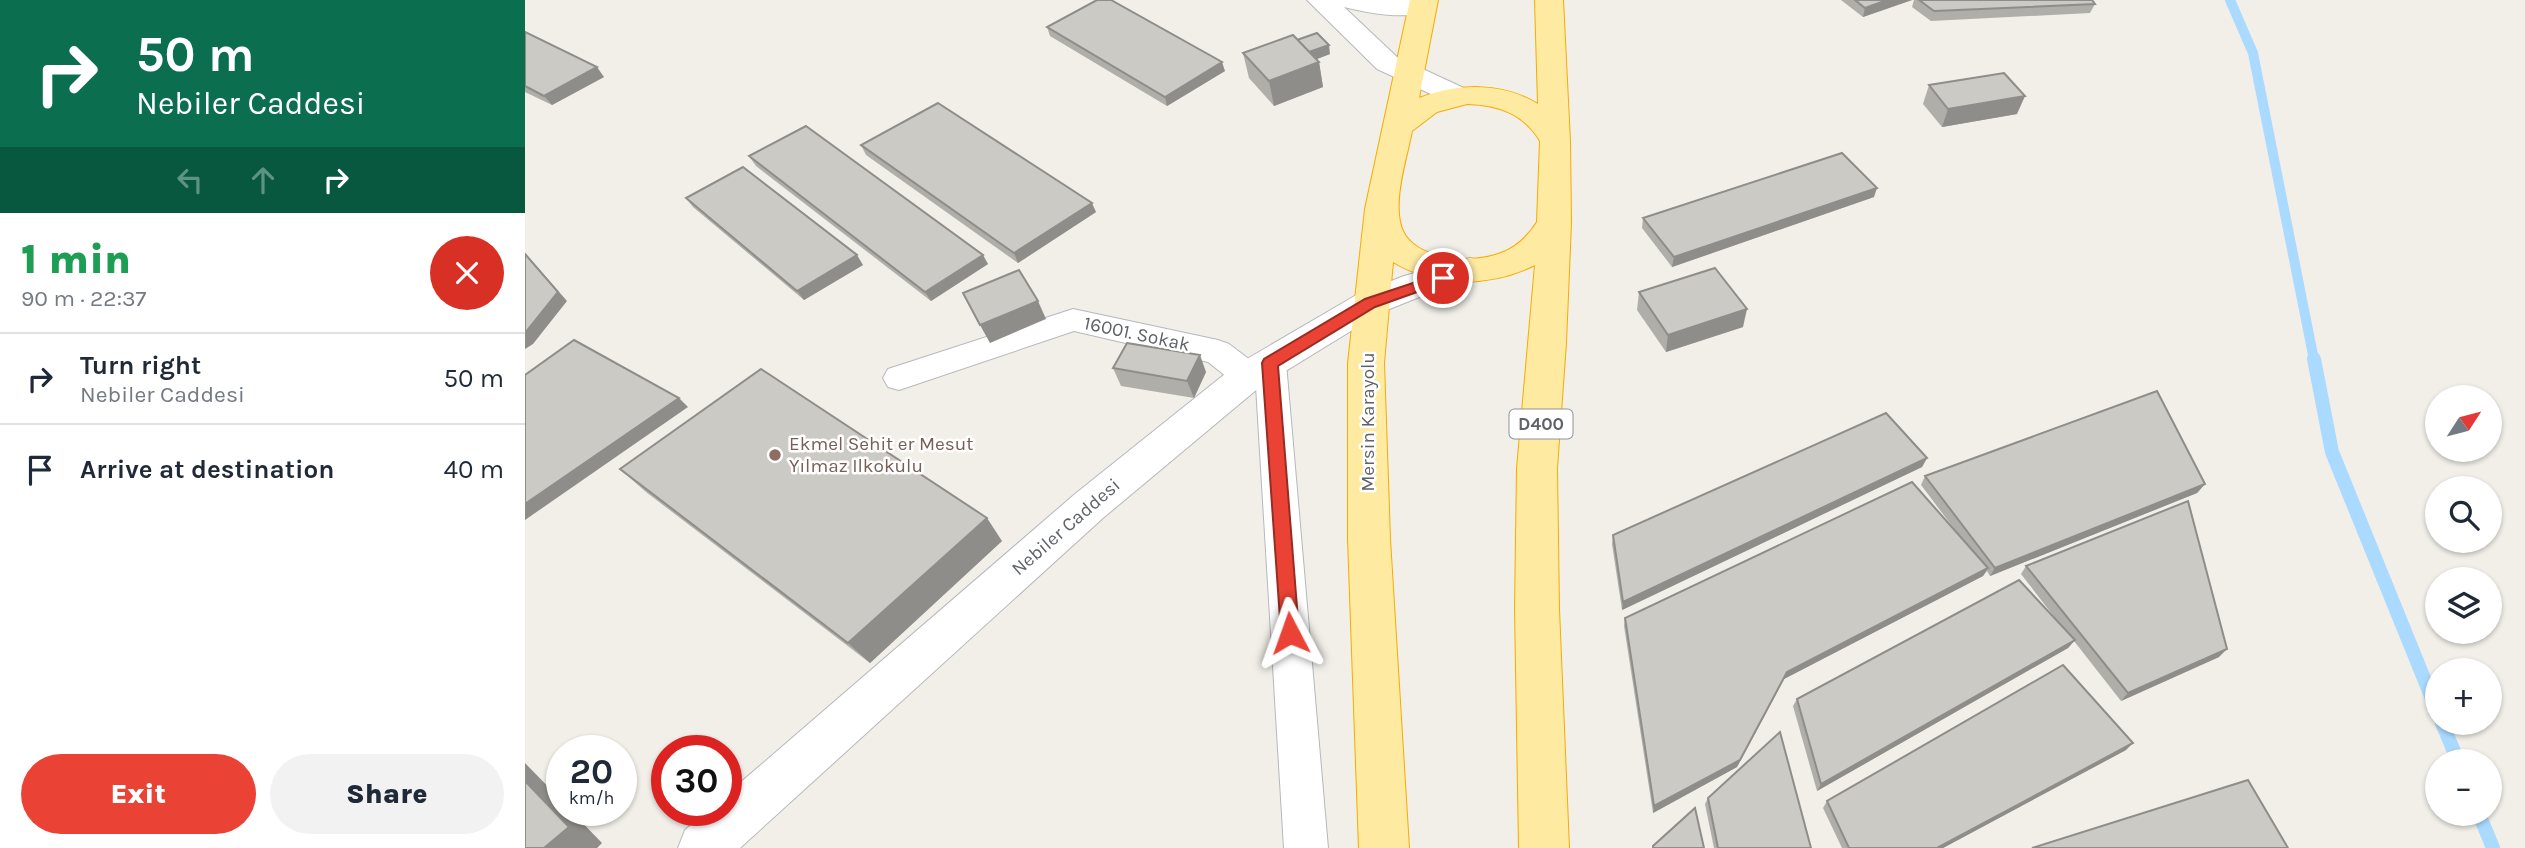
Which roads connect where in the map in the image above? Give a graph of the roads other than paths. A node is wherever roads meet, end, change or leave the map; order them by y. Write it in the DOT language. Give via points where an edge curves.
graph roads {
  1 [pos="1321,0"];
  2 [pos="1349,0"];
  3 [pos="1549,0"];
  4 [pos="1423,3"];
  5 [pos="1399,78"];
  6 [pos="1458,96"];
  7 [pos="1397,129"];
  8 [pos="1555,141"];
  9 [pos="1381,209"];
  10 [pos="1554,223"];
  11 [pos="1470,270"];
  12 [pos="1370,303"];
  13 [pos="1259,370"];
  14 [pos="899,378"];
  15 [pos="703,848"];
  16 [pos="1306,848"];
  17 [pos="1384,848"];
  18 [pos="1544,848"];
  1 -- 5 [label="street"];
  2 -- 4 [label="street" via="1393,8"];
  3 -- 8 [label="highway, D400"];
  4 -- 5 [label="highway, Mersin Karayolu"];
  5 -- 6 [label="street"];
  5 -- 7 [label="highway, Mersin Karayolu"];
  6 -- 7 [label="highway" via="1411,114"];
  6 -- 8 [label="highway" via="1497,98 1532,110 1548,124"];
  7 -- 9 [label="highway, Mersin Karayolu"];
  8 -- 10 [label="highway, D400"];
  9 -- 11 [label="highway" via="1384,228 1395,246 1441,268"];
  9 -- 12 [label="highway, Mersin Karayolu"];
  10 -- 11 [label="highway" via="1524,256"];
  10 -- 18 [label="highway, D400" via="1538,468"];
  11 -- 12 [label="street, Nebiler Caddesi"];
  12 -- 13 [label="street, Nebiler Caddesi"];
  12 -- 17 [label="highway, Mersin Karayolu" via="1366,363 1369,539"];
  13 -- 14 [label="street, 16001. Sokak" via="1218,352 1073,320"];
  13 -- 15 [label="street, Nebiler Caddesi" via="1089,506"];
  13 -- 16 [label="street"];
}
